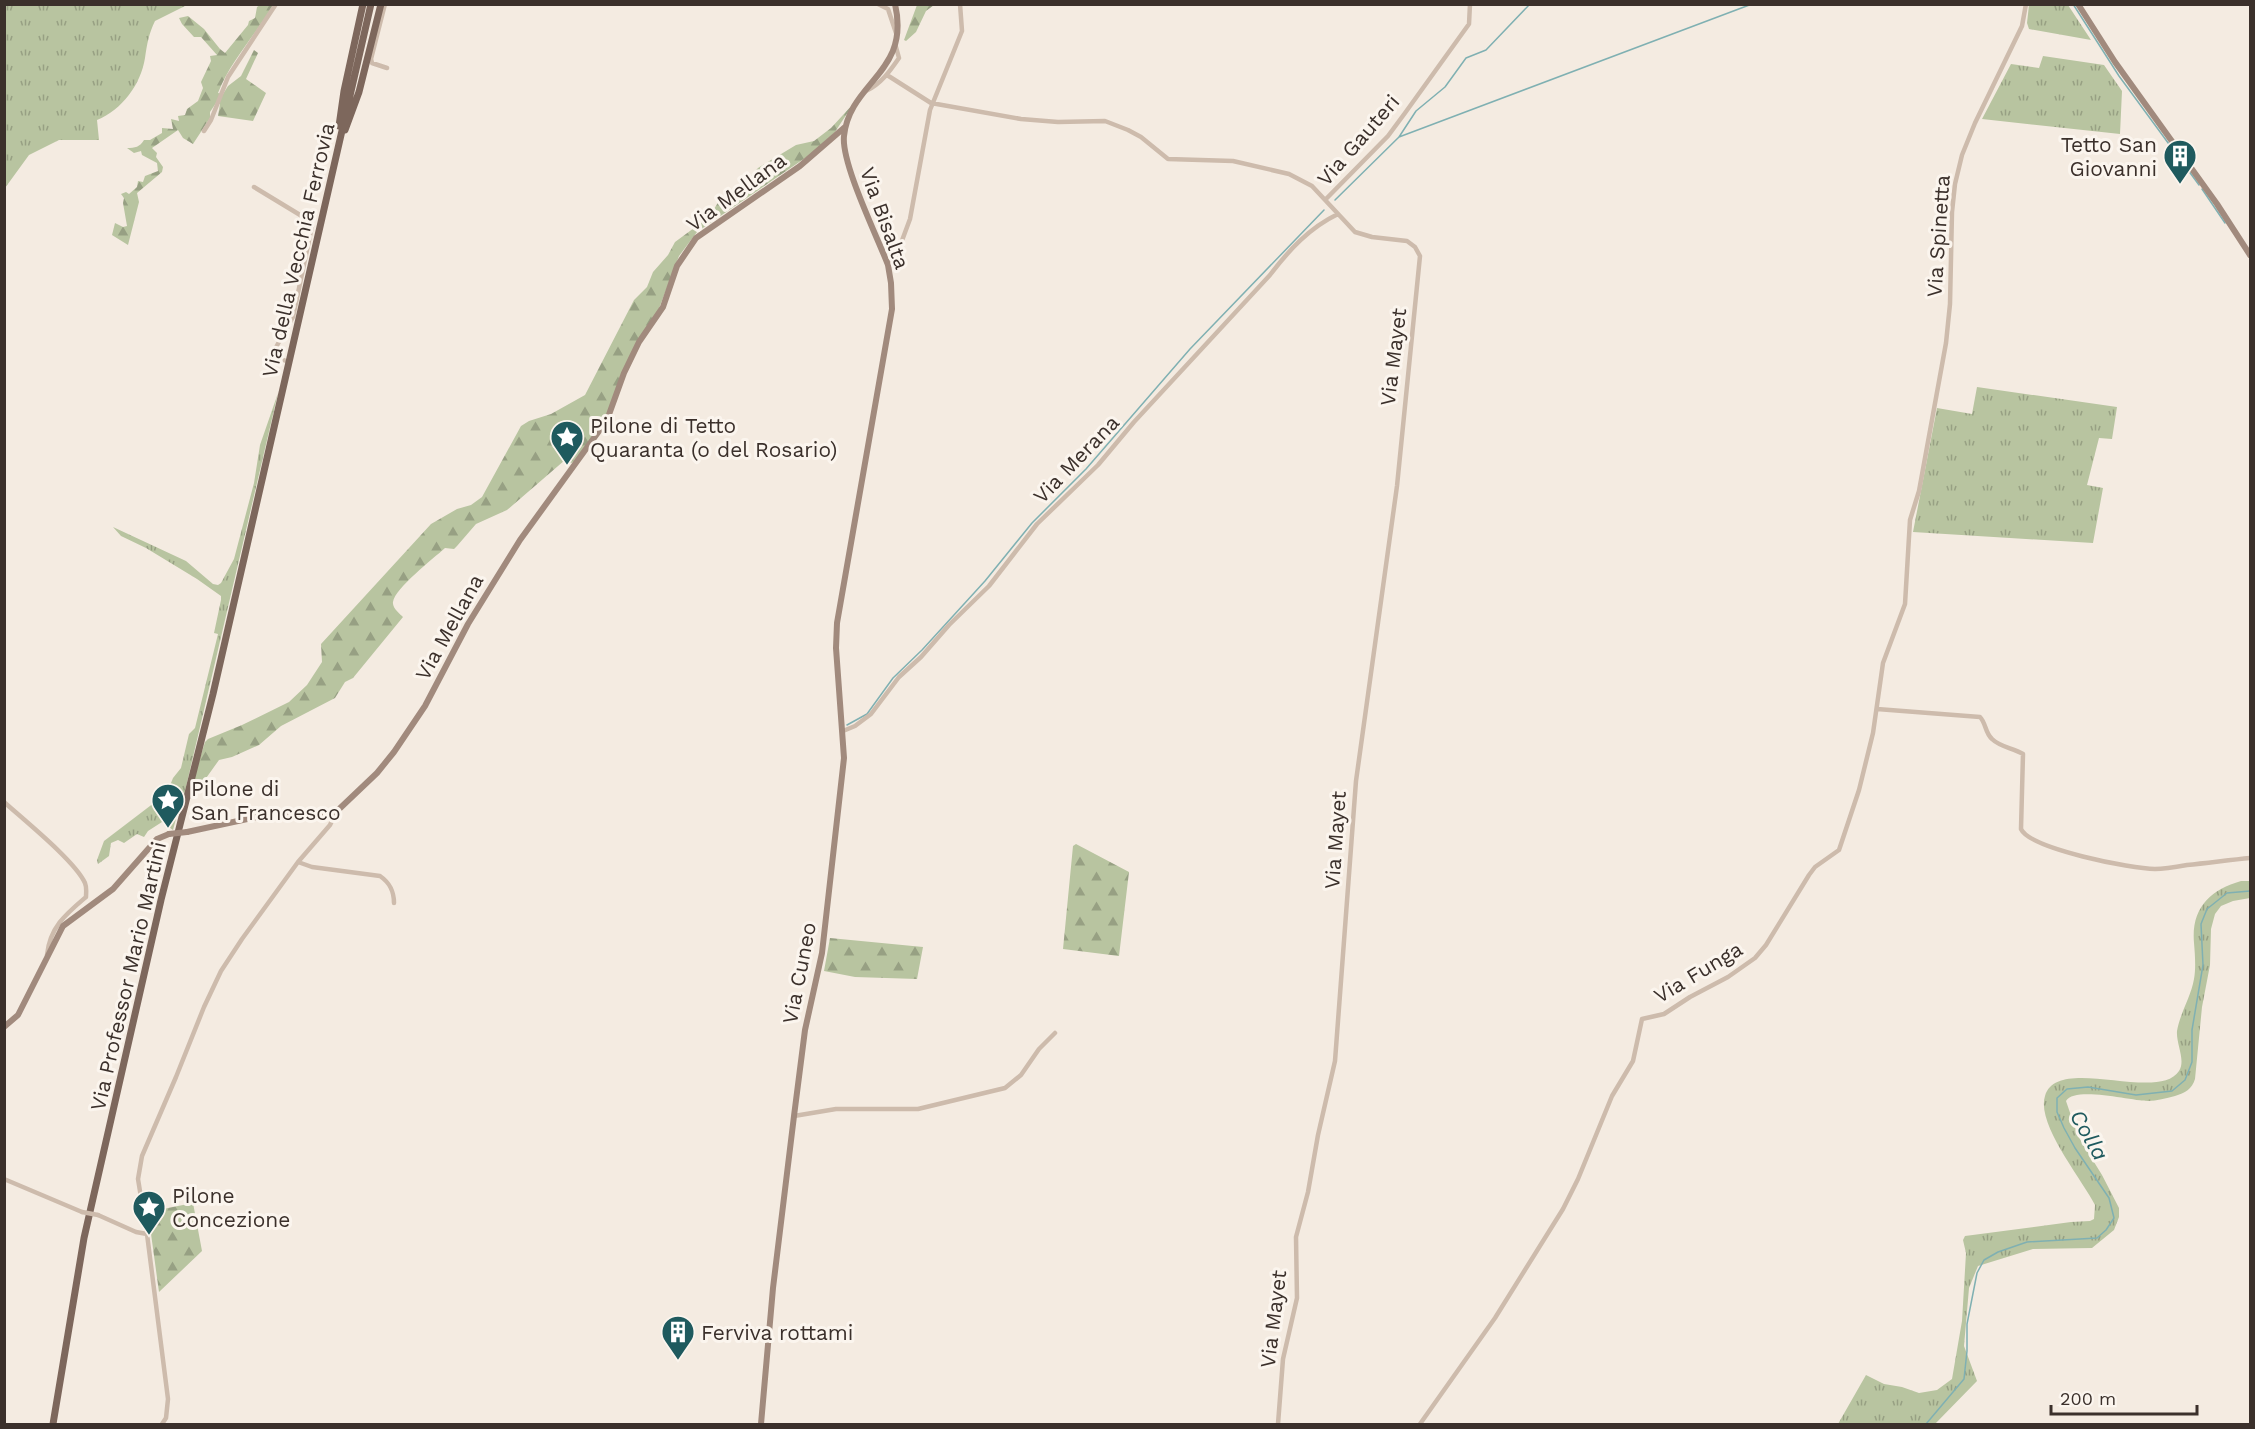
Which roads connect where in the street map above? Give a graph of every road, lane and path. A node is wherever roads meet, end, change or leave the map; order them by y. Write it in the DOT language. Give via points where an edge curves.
graph roads {
  1 [pos="276,4"];
  2 [pos="363,4"];
  3 [pos="371,4"];
  4 [pos="383,4"];
  5 [pos="878,4"];
  6 [pos="895,4"];
  7 [pos="960,4"];
  8 [pos="1470,4"];
  9 [pos="2026,4"];
  10 [pos="2078,4"];
  11 [pos="888,7"];
  12 [pos="898,36"];
  13 [pos="896,47"];
  14 [pos="387,68"];
  15 [pos="887,75"];
  16 [pos="866,91"];
  17 [pos="934,103"];
  18 [pos="846,127"];
  19 [pos="204,131"];
  20 [pos="338,146"];
  21 [pos="254,188"];
  22 [pos="1326,199"];
  23 [pos="1338,214"];
  24 [pos="2249,253"];
  25 [pos="1420,256"];
  26 [pos="888,265"];
  27 [pos="289,362"];
  28 [pos="1927,446"];
  29 [pos="257,503"];
  30 [pos="854,527"];
  31 [pos="1877,709"];
  32 [pos="843,731"];
  33 [pos="4,802"];
  34 [pos="336,812"];
  35 [pos="2250,858"];
  36 [pos="298,862"];
  37 [pos="394,903"];
  38 [pos="46,960"];
  39 [pos="4,1027"];
  40 [pos="1055,1034"];
  41 [pos="794,1116"];
  42 [pos="4,1179"];
  43 [pos="147,1234"];
  44 [pos="53,1425"];
  45 [pos="162,1425"];
  46 [pos="761,1425"];
  47 [pos="1278,1425"];
  48 [pos="1420,1425"];
  1 -- 19 [label="street" via="228,76"];
  2 -- 20 [label="main road" via="342,100"];
  3 -- 20 [label="main road, Via della Vecchia Ferrovia"];
  4 -- 14 [label="street" via="371,59"];
  4 -- 20 [label="main road" via="357,100"];
  5 -- 11 [label="street"];
  6 -- 12 [label="street, Via Bisalta"];
  7 -- 17 [label="street" via="962,31"];
  8 -- 22 [label="street, Via Gauteri" via="1469,24 1405,113 1388,136"];
  9 -- 28 [label="street, Via Spinetta" via="2022,26 1975,123 1955,184 1946,343"];
  10 -- 24 [label="street"];
  11 -- 12 [label="street"];
  12 -- 13 [label="street, Via Bisalta"];
  13 -- 15 [label="street" via="899,58"];
  13 -- 16 [label="street, Via Bisalta"];
  15 -- 16 [label="street"];
  15 -- 17 [label="street"];
  16 -- 18 [label="street, Via Bisalta"];
  17 -- 22 [label="street" via="1021,119 1105,121 1141,137 1168,159 1233,162 1276,170 1304,181"];
  17 -- 26 [label="street" via="910,219 897,254"];
  18 -- 26 [label="street, Via Bisalta" via="847,162"];
  18 -- 34 [label="street, Via Mellana" via="800,166 696,238 677,266 663,307 639,342 600,432 520,540 407,734 377,773"];
  20 -- 27 [label="main road, Via della Vecchia Ferrovia"];
  21 -- 27 [label="street" via="310,221 312,226 292,317 275,349 278,358"];
  22 -- 23 [label="street, Via Gauteri"];
  23 -- 25 [label="street, Via Gauteri" via="1355,232 1407,241"];
  23 -- 32 [label="street, Via Merana" via="1315,227 1288,252 1098,465 1037,524 989,586 899,677 871,714"];
  25 -- 47 [label="street, Via Mayet" via="1397,486 1356,781 1335,1061 1296,1237 1297,1291 1283,1359"];
  26 -- 30 [label="street, Via Bisalta" via="892,309"];
  27 -- 29 [label="main road, Via della Vecchia Ferrovia"];
  28 -- 31 [label="street, Via Funga" via="1910,520 1905,604 1887,650"];
  29 -- 44 [label="main road, Via Professor Mario Martini" via="84,1238"];
  30 -- 32 [label="street, Via Cuneo" via="836,636"];
  31 -- 35 [label="street" via="1980,717 1991,738 2023,754 2021,830 2033,841 2073,854 2156,869"];
  31 -- 48 [label="street, Via Funga" via="1859,790 1839,850 1809,874 1766,945 1748,964 1665,1014 1642,1019 1633,1061 1612,1096 1563,1209 1495,1318"];
  32 -- 41 [label="street, Via Cuneo" via="844,758 824,945 805,1030"];
  33 -- 38 [label="street" via="50,844 87,886 86,897 52,932"];
  34 -- 36 [label="street" via="330,825"];
  34 -- 38 [label="street, bridge" via="280,812 158,839 113,889 63,926"];
  36 -- 37 [label="street" via="380,876 394,891"];
  36 -- 43 [label="street" via="221,971 192,1032 142,1156 138,1179"];
  38 -- 39 [label="street" via="18,1015"];
  40 -- 41 [label="street" via="1021,1076 1005,1088 918,1109 836,1109"];
  41 -- 46 [label="street, Via Cuneo"];
  42 -- 43 [label="street, bridge"];
  43 -- 45 [label="street" via="168,1399"];
}
